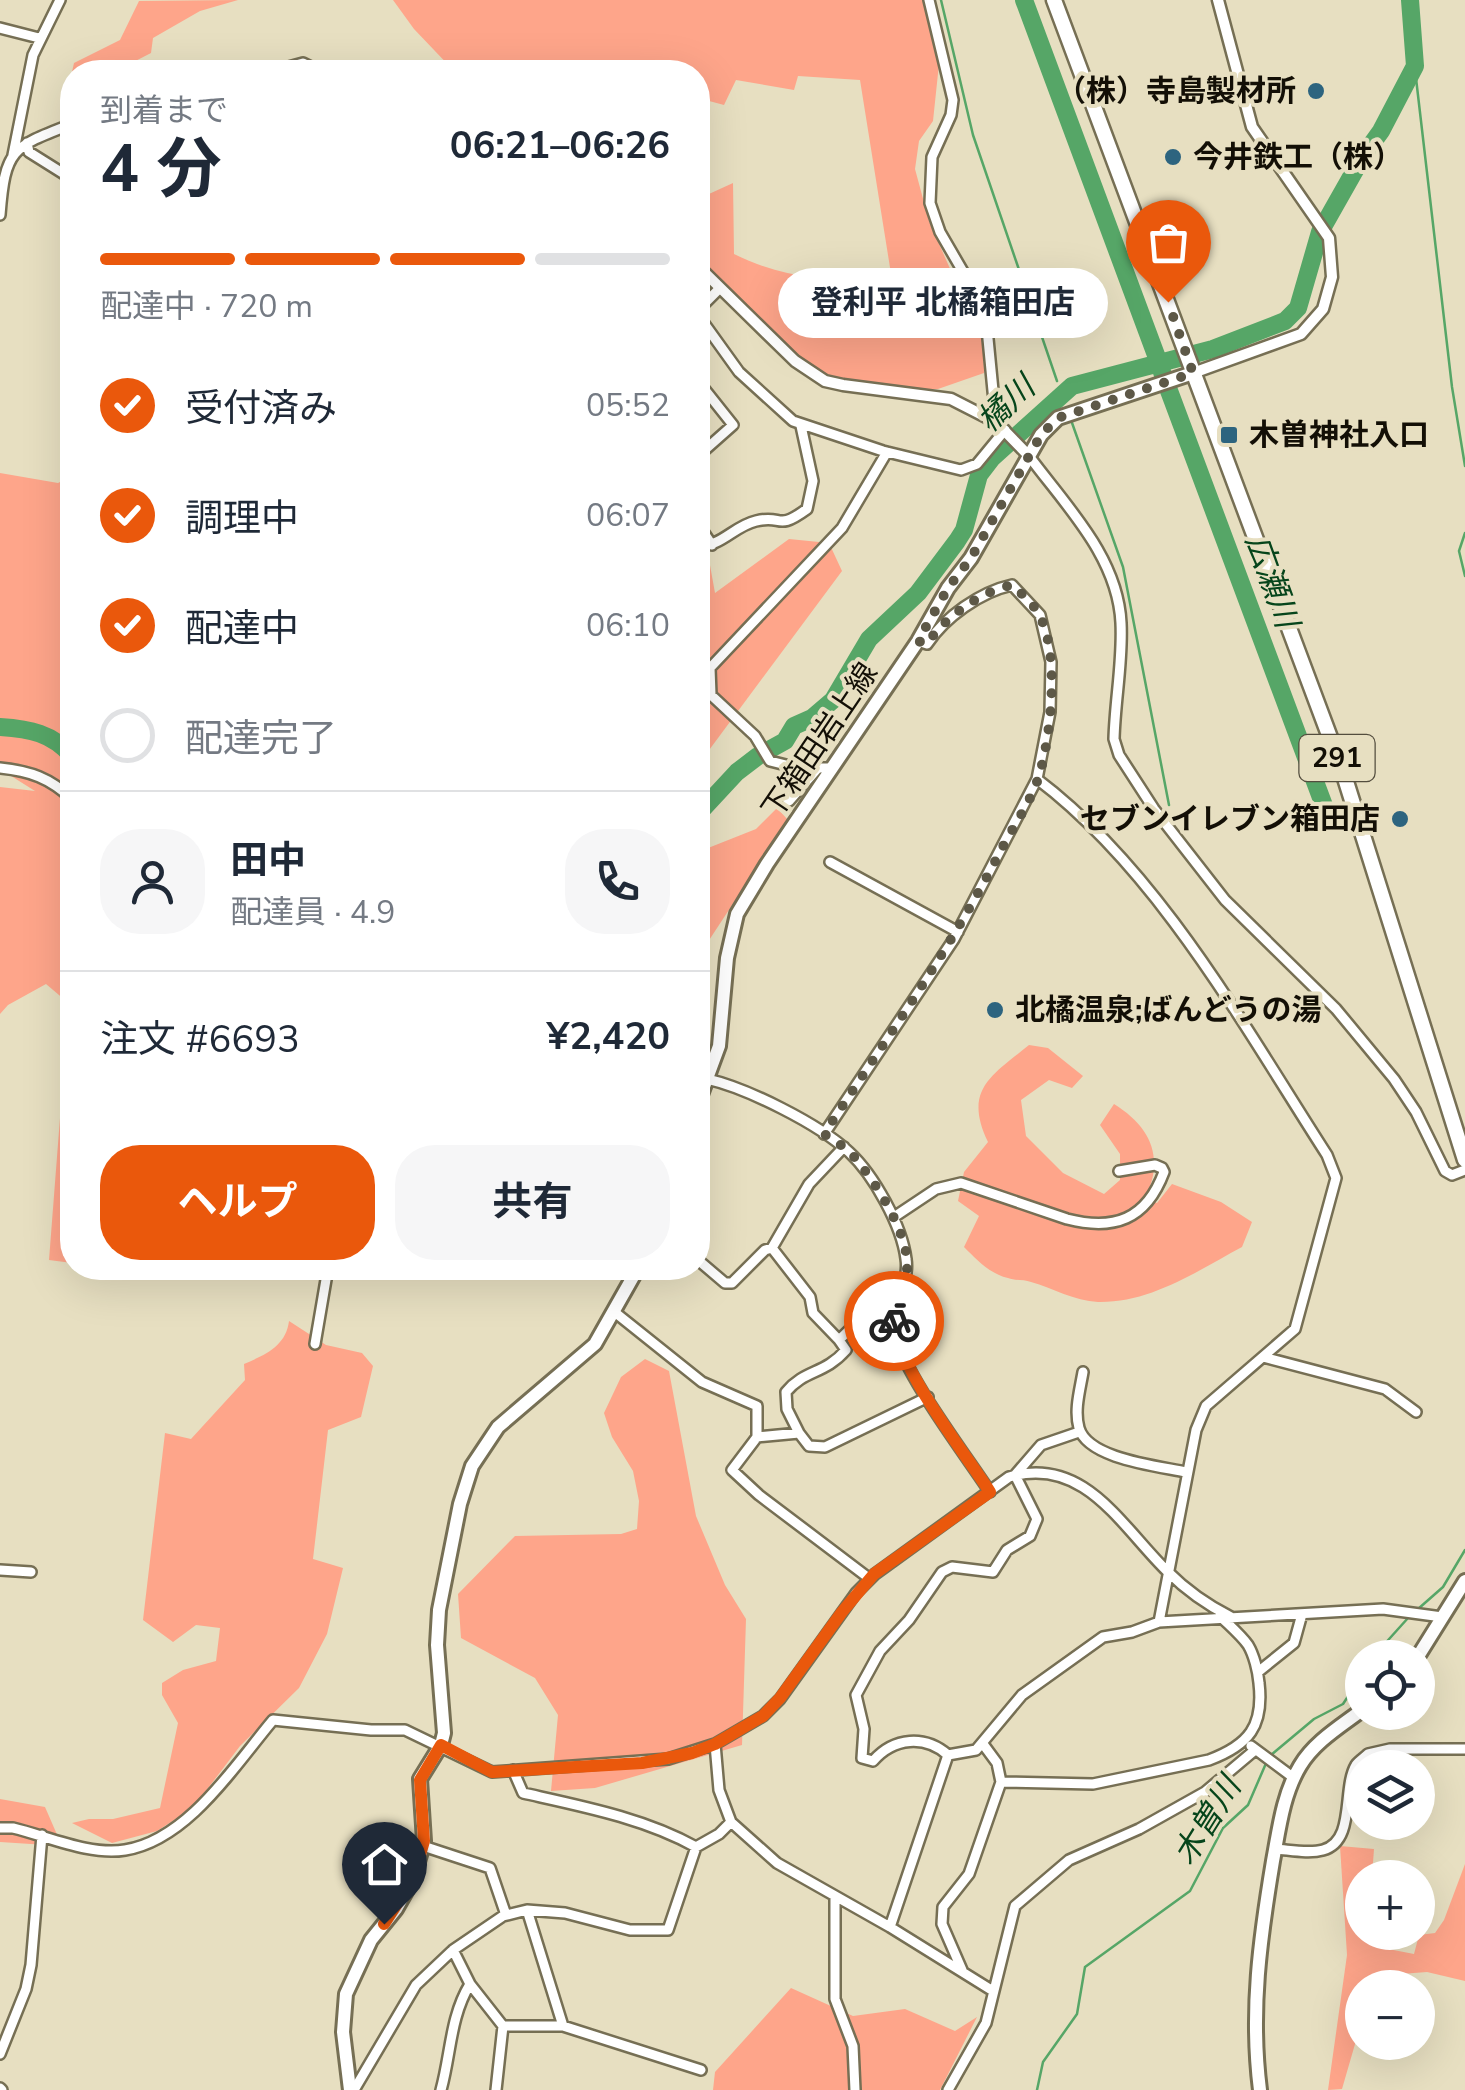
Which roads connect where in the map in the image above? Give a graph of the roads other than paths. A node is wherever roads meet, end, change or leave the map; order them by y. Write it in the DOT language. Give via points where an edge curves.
graph roads {
  1 [pos="60,0"];
  2 [pos="929,0"];
  3 [pos="1054,0"];
  4 [pos="1218,0"];
  5 [pos="0,28"];
  6 [pos="40,38"];
  7 [pos="60,129"];
  8 [pos="27,143"];
  9 [pos="13,155"];
  10 [pos="60,171"];
  11 [pos="1,179"];
  12 [pos="0,215"];
  13 [pos="710,278"];
  14 [pos="720,288"];
  15 [pos="710,299"];
  16 [pos="710,330"];
  17 [pos="1191,368"];
  18 [pos="710,396"];
  19 [pos="802,426"];
  20 [pos="1003,428"];
  21 [pos="710,446"];
  22 [pos="1024,450"];
  23 [pos="887,452"];
  24 [pos="710,542"];
  25 [pos="712,545"];
  26 [pos="918,641"];
  27 [pos="0,768"];
  28 [pos="831,768"];
  29 [pos="1038,779"];
  30 [pos="60,789"];
  31 [pos="830,862"];
  32 [pos="958,932"];
  33 [pos="710,1070"];
  34 [pos="710,1079"];
  35 [pos="824,1134"];
  36 [pos="844,1147"];
  37 [pos="1465,1160"];
  38 [pos="1465,1170"];
  39 [pos="1119,1171"];
  40 [pos="894,1218"];
  41 [pos="772,1248"];
  42 [pos="710,1271"];
  43 [pos="326,1280"];
  44 [pos="631,1280"];
  45 [pos="897,1300"];
  46 [pos="617,1314"];
  47 [pos="839,1340"];
  48 [pos="315,1344"];
  49 [pos="1263,1357"];
  50 [pos="1083,1372"];
  51 [pos="928,1397"];
  52 [pos="1416,1412"];
  53 [pos="1079,1432"];
  54 [pos="799,1434"];
  55 [pos="756,1437"];
  56 [pos="1186,1472"];
  57 [pos="1015,1475"];
  58 [pos="990,1492"];
  59 [pos="0,1570"];
  60 [pos="31,1572"];
  61 [pos="1168,1572"];
  62 [pos="870,1579"];
  63 [pos="1465,1580"];
  64 [pos="1302,1614"];
  65 [pos="1226,1616"];
  66 [pos="1442,1617"];
  67 [pos="1159,1622"];
  68 [pos="1428,1640"];
  69 [pos="1258,1672"];
  70 [pos="1345,1723"];
  71 [pos="1247,1740"];
  72 [pos="715,1744"];
  73 [pos="983,1744"];
  74 [pos="441,1745"];
  75 [pos="1465,1749"];
  76 [pos="1258,1752"];
  77 [pos="948,1755"];
  78 [pos="513,1770"];
  79 [pos="1294,1778"];
  80 [pos="1001,1782"];
  81 [pos="731,1822"];
  82 [pos="0,1828"];
  83 [pos="42,1835"];
  84 [pos="423,1846"];
  85 [pos="696,1848"];
  86 [pos="1276,1848"];
  87 [pos="835,1896"];
  88 [pos="527,1910"];
  89 [pos="506,1916"];
  90 [pos="890,1928"];
  91 [pos="453,1950"];
  92 [pos="962,1970"];
  93 [pos="470,1984"];
  94 [pos="994,1992"];
  95 [pos="503,2026"];
  96 [pos="563,2026"];
  97 [pos="0,2054"];
  98 [pos="702,2070"];
  99 [pos="352,2090"];
  100 [pos="442,2090"];
  101 [pos="496,2090"];
  102 [pos="855,2090"];
  103 [pos="948,2090"];
  104 [pos="1260,2090"];
  1 -- 6 [label="street"];
  2 -- 20 [label="street" via="952,100 932,157 930,203 986,318"];
  3 -- 17 [label="highway, 291"];
  4 -- 17 [label="street" via="1252,127 1329,238 1332,277 1329,296 1301,334"];
  5 -- 6 [label="street"];
  6 -- 9 [label="street"];
  7 -- 8 [label="street"];
  8 -- 9 [label="street"];
  8 -- 10 [label="street"];
  9 -- 11 [label="street"];
  11 -- 12 [label="street"];
  13 -- 14 [label="street"];
  14 -- 15 [label="street"];
  14 -- 20 [label="street" via="796,362 826,381 934,394"];
  16 -- 19 [label="street" via="739,372"];
  17 -- 22 [label="main road, 下箱田岩上線" via="1058,418"];
  17 -- 37 [label="highway, 291" via="1344,775"];
  18 -- 21 [label="street" via="734,425"];
  19 -- 23 [label="street"];
  19 -- 25 [label="street" via="812,481 807,509 782,524 754,521"];
  20 -- 22 [label="street"];
  20 -- 23 [label="street" via="969,470"];
  22 -- 26 [label="main road, 下箱田岩上線" via="971,558"];
  22 -- 38 [label="street" via="1098,547 1114,583 1121,622 1114,739 1119,755 1225,900 1336,1009 1394,1079 1445,1172"];
  23 -- 28 [label="street" via="842,528 710,668 711,695 755,736 770,761 790,766 794,776 786,799 818,768"];
  24 -- 25 [label="street"];
  26 -- 28 [label="main road, 下箱田岩上線"];
  26 -- 29 [label="street" via="927,644 939,626 992,589 1012,585 1025,596 1040,615 1051,662"];
  27 -- 30 [label="street" via="26,770"];
  28 -- 33 [label="main road, 下箱田岩上線" via="737,914"];
  29 -- 32 [label="street"];
  29 -- 49 [label="street" via="1082,818 1182,932 1333,1166 1336,1178 1295,1329"];
  31 -- 32 [label="street"];
  32 -- 35 [label="street"];
  34 -- 35 [label="street" via="753,1094"];
  35 -- 36 [label="street"];
  36 -- 40 [label="street"];
  36 -- 41 [label="street" via="809,1184"];
  39 -- 40 [label="street" via="1155,1165 1164,1172 1138,1211 1116,1223 1084,1224 961,1182 936,1189"];
  40 -- 45 [label="street" via="907,1269"];
  41 -- 42 [label="street" via="732,1283"];
  41 -- 47 [label="street" via="810,1298 813,1313"];
  43 -- 48 [label="street"];
  44 -- 74 [label="main road" via="595,1344 498,1427 472,1466 439,1610"];
  45 -- 47 [label="street" via="874,1306"];
  45 -- 51 [label="street" via="895,1333"];
  46 -- 55 [label="street" via="702,1382 757,1406"];
  47 -- 54 [label="street" via="846,1350 832,1366 796,1380 786,1392"];
  49 -- 52 [label="street" via="1384,1389"];
  49 -- 56 [label="street" via="1206,1406"];
  50 -- 53 [label="street"];
  51 -- 54 [label="street" via="825,1447 809,1446"];
  51 -- 58 [label="street"];
  53 -- 56 [label="street" via="1099,1451"];
  53 -- 57 [label="street" via="1041,1446"];
  54 -- 55 [label="street"];
  55 -- 62 [label="street" via="732,1470"];
  56 -- 61 [label="street"];
  57 -- 58 [label="street"];
  57 -- 61 [label="street" via="1052,1473 1082,1485"];
  57 -- 77 [label="street" via="1037,1519 1030,1536 1007,1550 993,1572 942,1572 856,1695 862,1758 873,1761 898,1744 919,1740"];
  58 -- 62 [label="street"];
  59 -- 60 [label="street"];
  61 -- 65 [label="street"];
  61 -- 67 [label="street"];
  62 -- 72 [label="street" via="780,1698"];
  63 -- 66 [label="main road"];
  64 -- 65 [label="street"];
  64 -- 66 [label="street" via="1406,1610"];
  64 -- 69 [label="street" via="1294,1643"];
  65 -- 67 [label="street"];
  65 -- 69 [label="street"];
  66 -- 68 [label="main road"];
  67 -- 73 [label="street" via="1104,1637 1022,1695"];
  69 -- 71 [label="street" via="1262,1706"];
  70 -- 79 [label="main road" via="1314,1748"];
  71 -- 76 [label="street"];
  71 -- 80 [label="street" via="1209,1760 1093,1784"];
  72 -- 78 [label="street" via="642,1763"];
  72 -- 81 [label="street" via="719,1790"];
  73 -- 77 [label="street"];
  73 -- 80 [label="street"];
  74 -- 78 [label="street" via="492,1772"];
  74 -- 83 [label="street" via="405,1730 272,1720 206,1802 146,1843 99,1850"];
  74 -- 84 [label="main road" via="418,1790"];
  75 -- 86 [label="street" via="1368,1754 1356,1765 1335,1844 1316,1852"];
  76 -- 79 [label="street"];
  76 -- 94 [label="street" via="1206,1792 1068,1860 1015,1906"];
  77 -- 90 [label="street"];
  78 -- 85 [label="street" via="523,1793 592,1808"];
  79 -- 86 [label="main road"];
  80 -- 92 [label="street" via="969,1874 943,1908 942,1924"];
  81 -- 85 [label="street"];
  81 -- 87 [label="street" via="777,1863"];
  82 -- 83 [label="street"];
  83 -- 97 [label="street" via="26,1988"];
  84 -- 89 [label="street" via="490,1868"];
  84 -- 99 [label="main road" via="408,1890 372,1940 346,1994 343,2032"];
  85 -- 88 [label="street" via="668,1930 630,1930 565,1912"];
  86 -- 104 [label="main road" via="1255,1980"];
  87 -- 90 [label="street"];
  87 -- 102 [label="street" via="835,1999 854,2046"];
  88 -- 89 [label="street"];
  88 -- 96 [label="street"];
  89 -- 91 [label="street"];
  90 -- 92 [label="street"];
  91 -- 93 [label="street"];
  91 -- 99 [label="street" via="405,1999"];
  92 -- 94 [label="street"];
  93 -- 95 [label="street"];
  93 -- 100 [label="street" via="450,2031"];
  94 -- 103 [label="street" via="986,2023"];
  95 -- 96 [label="street"];
  95 -- 101 [label="street"];
  96 -- 98 [label="street"];
}
